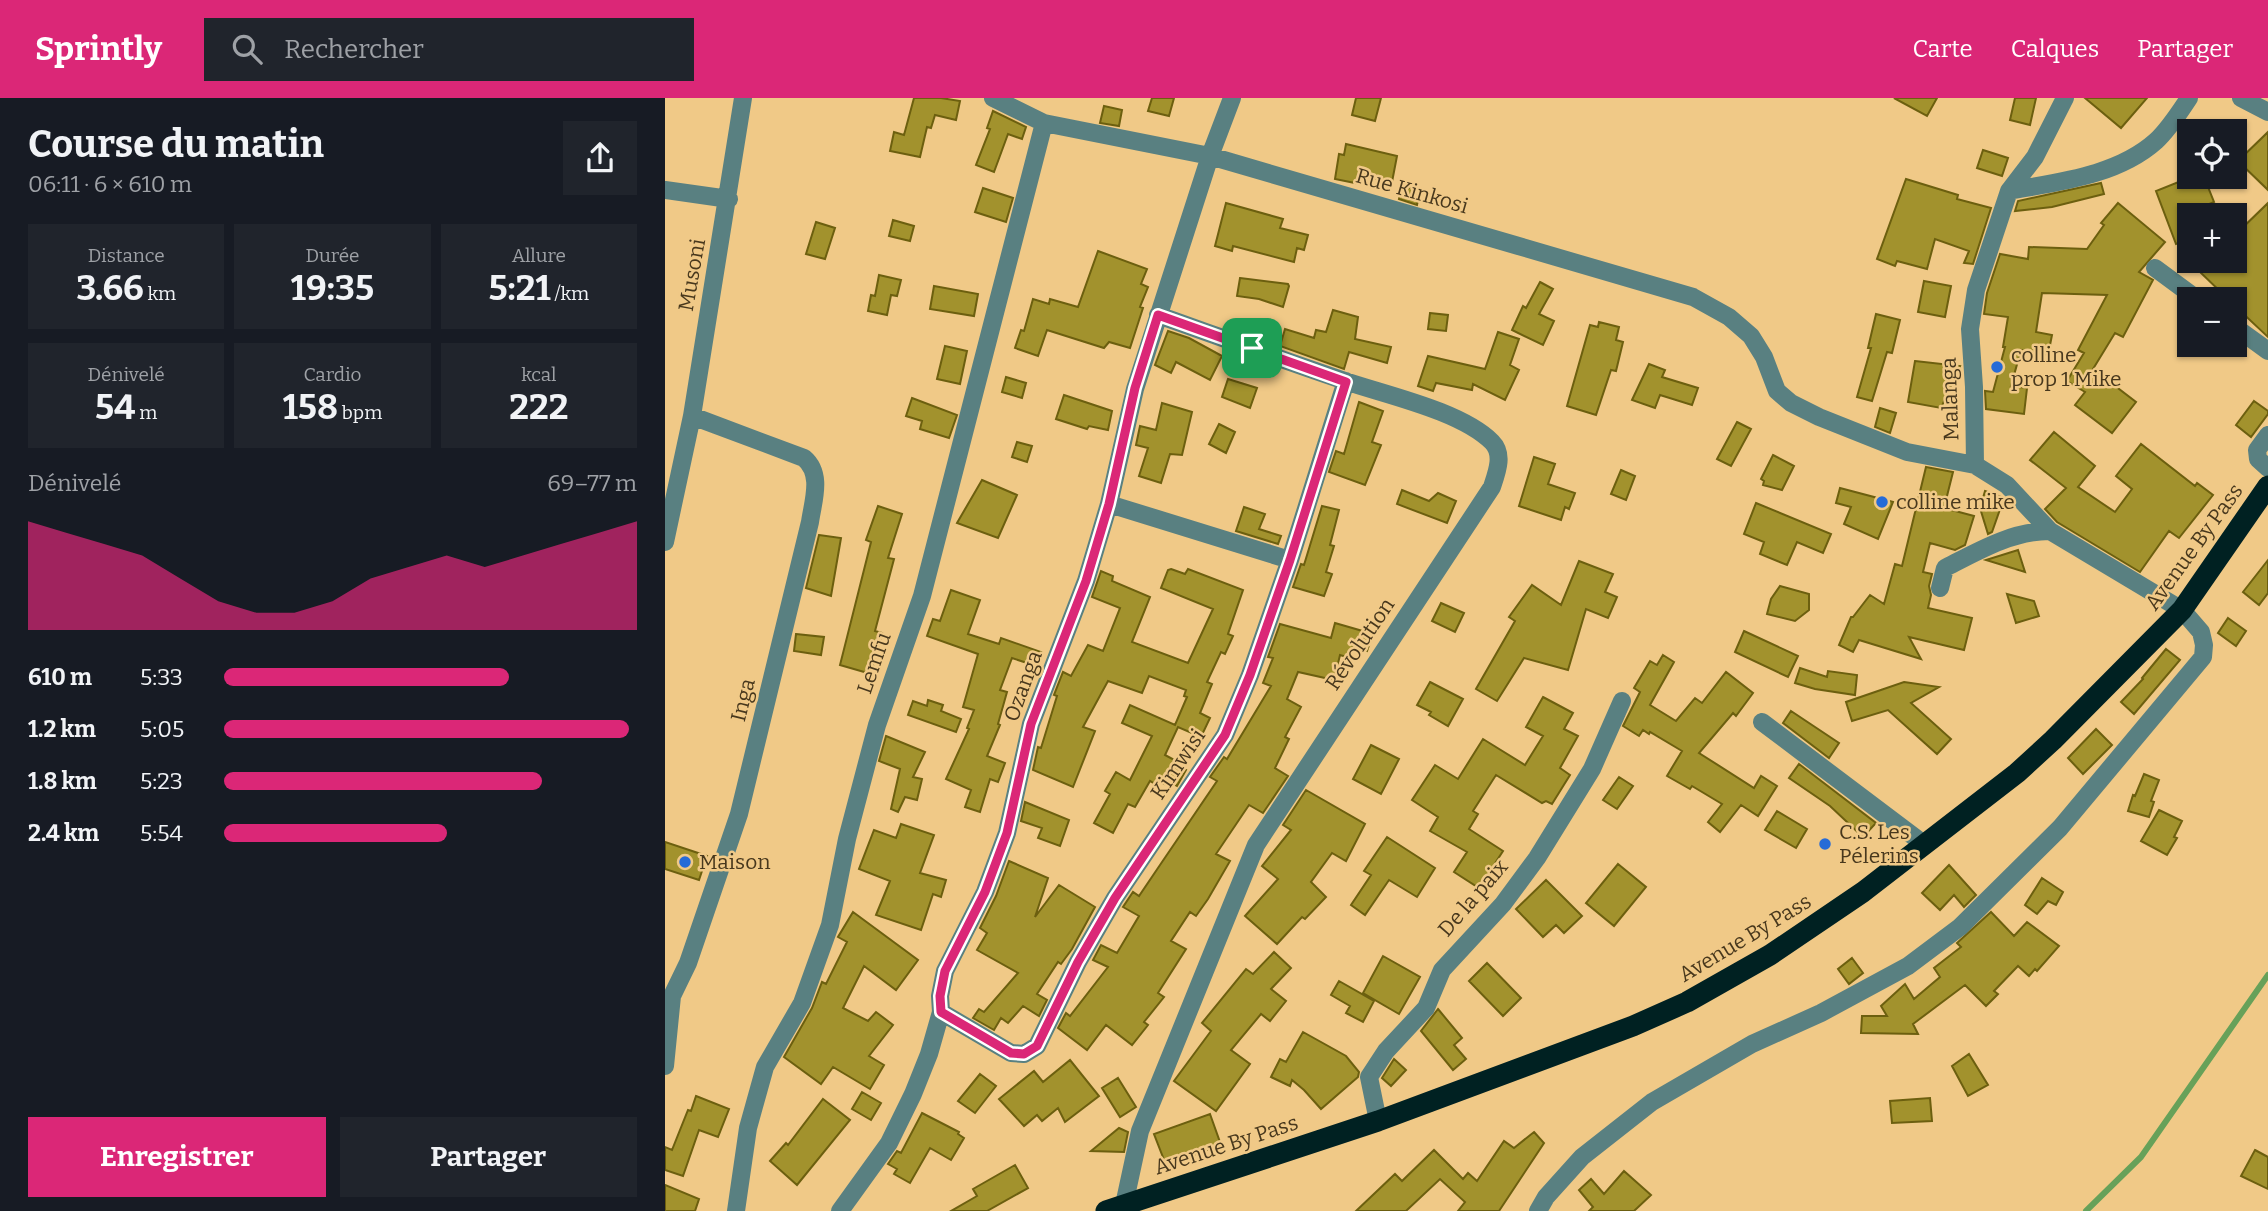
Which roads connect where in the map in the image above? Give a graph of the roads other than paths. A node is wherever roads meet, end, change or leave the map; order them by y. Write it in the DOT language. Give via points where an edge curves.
graph roads {
  1 [pos="743,98"];
  2 [pos="993,98"];
  3 [pos="1232,98"];
  4 [pos="2044,98"];
  5 [pos="2189,98"];
  6 [pos="2241,98"];
  7 [pos="2063,103"];
  8 [pos="2268,112"];
  9 [pos="1044,123"];
  10 [pos="1210,156"];
  11 [pos="665,190"];
  12 [pos="2008,191"];
  13 [pos="729,200"];
  14 [pos="2155,268"];
  15 [pos="2181,287"];
  16 [pos="1158,315"];
  17 [pos="2247,336"];
  18 [pos="2268,351"];
  19 [pos="1346,382"];
  20 [pos="692,416"];
  21 [pos="2268,435"];
  22 [pos="1975,465"];
  23 [pos="2268,468"];
  24 [pos="2268,486"];
  25 [pos="1109,504"];
  26 [pos="2050,531"];
  27 [pos="665,542"];
  28 [pos="1290,560"];
  29 [pos="1940,588"];
  30 [pos="2182,610"];
  31 [pos="1622,701"];
  32 [pos="1762,722"];
  33 [pos="1926,845"];
  34 [pos="941,1012"];
  35 [pos="665,1066"];
  36 [pos="1378,1121"];
  37 [pos="1114,1208"];
  38 [pos="736,1211"];
  39 [pos="840,1211"];
  40 [pos="1538,1211"];
  1 -- 13 [label="street, Musoni"];
  2 -- 9 [label="street, Rue Kinkosi"];
  3 -- 10 [label="street, Ozanga"];
  4 -- 7 [label="street"];
  5 -- 12 [label="street" via="2155,142 2127,160 2082,177"];
  6 -- 8 [label="street"];
  7 -- 12 [label="street, Malanga" via="2035,157"];
  9 -- 10 [label="street, Rue Kinkosi"];
  9 -- 38 [label="street, Lemfu" via="922,596 877,724 830,925 801,1003 765,1067 748,1128"];
  10 -- 16 [label="street, Ozanga"];
  10 -- 22 [label="street, Rue Kinkosi" via="1693,297 1751,336 1765,356 1777,390 1791,403 1907,452"];
  11 -- 13 [label="street"];
  12 -- 22 [label="street, Malanga" via="1976,290 1970,329"];
  13 -- 20 [label="street, Musoni"];
  14 -- 15 [label="street"];
  16 -- 19 [label="street, Révolution"];
  16 -- 25 [label="street, Ozanga" via="1135,388"];
  17 -- 18 [label="street"];
  19 -- 28 [label="street, Kimwisi"];
  19 -- 37 [label="street, Révolution" via="1463,422 1498,450 1496,474 1492,487 1256,845 1140,1131"];
  20 -- 27 [label="street, Musoni"];
  20 -- 35 [label="street, Inga" via="804,458 816,476 810,522 739,814 688,963 672,996"];
  21 -- 23 [label="street" via="2257,450 2258,459"];
  22 -- 26 [label="street, Malanga" via="2007,485"];
  24 -- 30 [label="highway, Avenue By Pass"];
  25 -- 28 [label="street"];
  25 -- 34 [label="street, Ozanga" via="1086,581 1031,724 1007,833 985,892 945,971"];
  26 -- 29 [label="street" via="2033,531 1987,546 1945,568"];
  26 -- 30 [label="street, Malanga"];
  28 -- 34 [label="street, Kimwisi" via="1225,735 1115,898 1037,1046 1024,1054 1011,1053"];
  30 -- 33 [label="highway, Avenue By Pass" via="2017,773"];
  30 -- 40 [label="street" via="2201,632 2203,657 2060,828 1959,927 1908,966 1752,1044 1652,1102 1582,1157"];
  31 -- 36 [label="street, De la paix" via="1592,769 1537,858 1503,904 1442,970 1426,1008 1369,1077"];
  32 -- 33 [label="street"];
  33 -- 36 [label="highway, Avenue By Pass" via="1770,955 1687,1002"];
  34 -- 39 [label="street, Ozanga" via="925,1064 889,1143"];
  36 -- 37 [label="highway, Avenue By Pass"];
}
